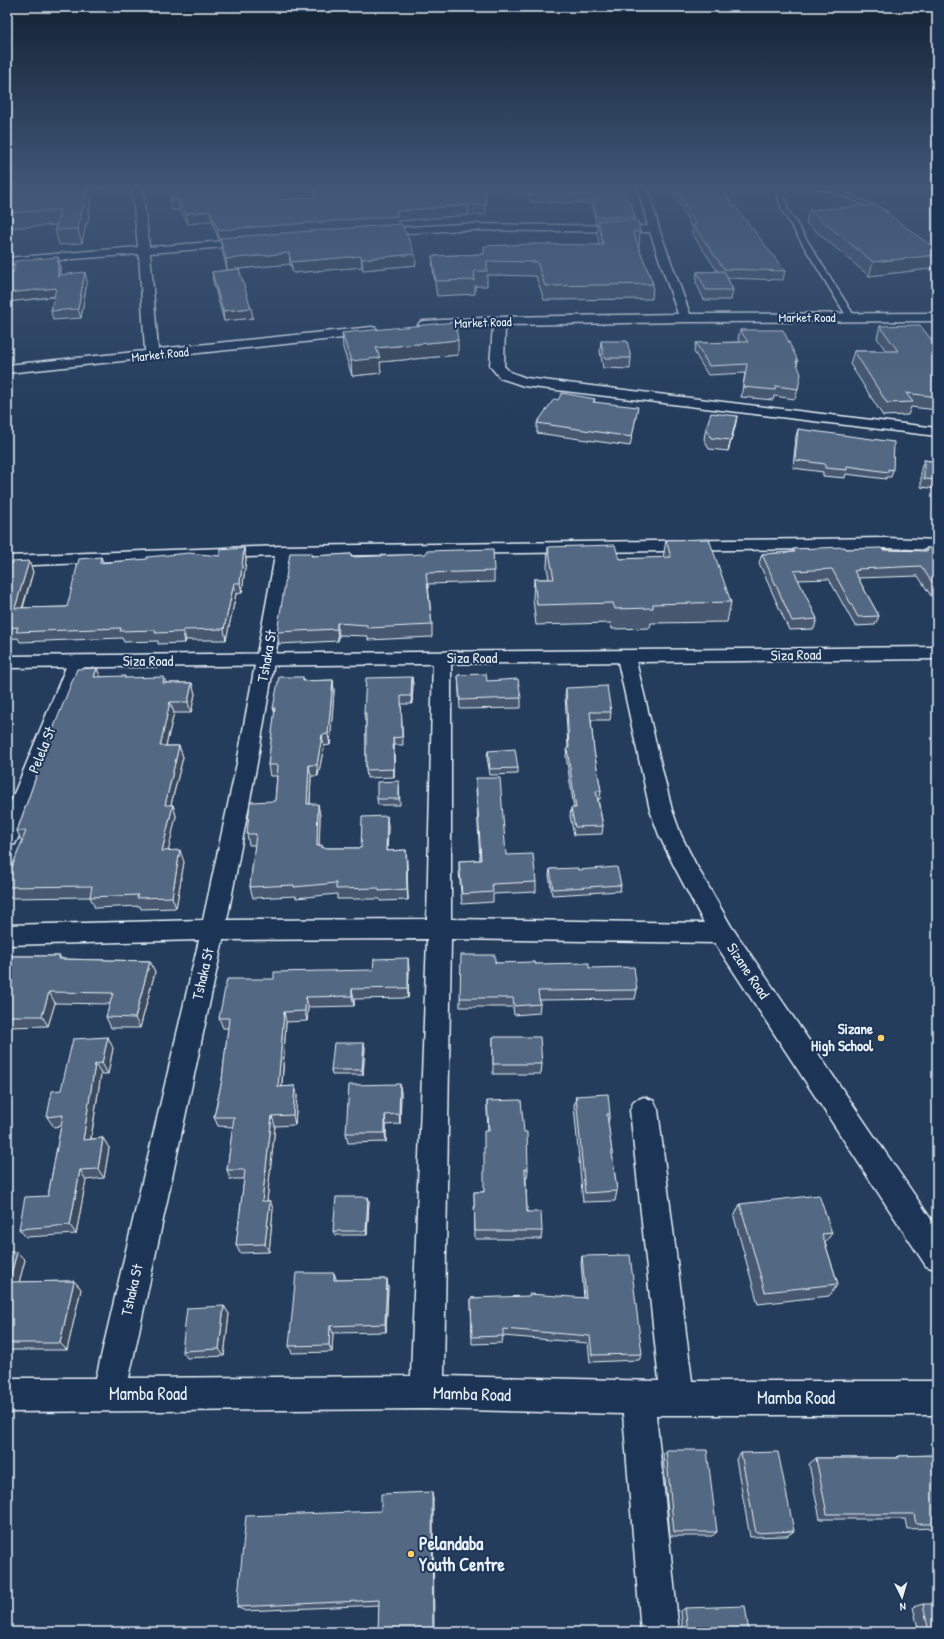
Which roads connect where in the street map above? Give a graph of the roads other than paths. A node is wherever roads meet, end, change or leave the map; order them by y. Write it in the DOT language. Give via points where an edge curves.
graph roads {
  1 [pos="145,261"];
  2 [pos="665,261"];
  3 [pos="817,261"];
  4 [pos="851,317"];
  5 [pos="937,317"];
  6 [pos="685,318"];
  7 [pos="499,321"];
  8 [pos="413,326"];
  9 [pos="382,330"];
  10 [pos="152,355"];
  11 [pos="7,369"];
  12 [pos="937,432"];
  13 [pos="937,545"];
  14 [pos="284,551"];
  15 [pos="7,561"];
  16 [pos="937,653"];
  17 [pos="626,657"];
  18 [pos="442,658"];
  19 [pos="267,660"];
  20 [pos="7,662"];
  21 [pos="77,662"];
  22 [pos="7,838"];
  23 [pos="439,929"];
  24 [pos="212,930"];
  25 [pos="722,933"];
  26 [pos="7,935"];
  27 [pos="644,1110"];
  28 [pos="937,1255"];
  29 [pos="427,1392"];
  30 [pos="109,1394"];
  31 [pos="7,1395"];
  32 [pos="638,1398"];
  33 [pos="677,1398"];
  34 [pos="937,1398"];
  35 [pos="660,1632"];
  1 -- 10 [label="street"];
  2 -- 6 [label="street"];
  3 -- 4 [label="lane"];
  4 -- 5 [label="street, Market Road"];
  4 -- 6 [label="street, Market Road"];
  6 -- 7 [label="street, Market Road"];
  7 -- 8 [label="street, Market Road"];
  7 -- 12 [label="street" via="497,366 504,376 524,382"];
  9 -- 10 [label="street, Market Road"];
  10 -- 11 [label="street, Market Road"];
  13 -- 14 [label="street" via="887,543"];
  14 -- 15 [label="street"];
  14 -- 19 [label="street, Tshaka St"];
  16 -- 17 [label="street, Siza Road"];
  17 -- 18 [label="street, Siza Road"];
  17 -- 25 [label="street, Sizane Road" via="661,810 670,836"];
  18 -- 19 [label="street, Siza Road"];
  18 -- 23 [label="street"];
  19 -- 21 [label="street, Siza Road"];
  19 -- 24 [label="street, Tshaka St"];
  20 -- 21 [label="street, Siza Road"];
  21 -- 22 [label="street, Pelela St"];
  23 -- 24 [label="street"];
  23 -- 25 [label="street"];
  23 -- 29 [label="street"];
  24 -- 26 [label="street"];
  24 -- 30 [label="street, Tshaka St"];
  25 -- 28 [label="street, Sizane Road"];
  27 -- 33 [label="street"];
  29 -- 30 [label="street, Mamba Road"];
  29 -- 32 [label="street, Mamba Road"];
  30 -- 31 [label="street, Mamba Road"];
  32 -- 33 [label="street, Mamba Road"];
  32 -- 35 [label="street"];
  33 -- 34 [label="street, Mamba Road"];
}
